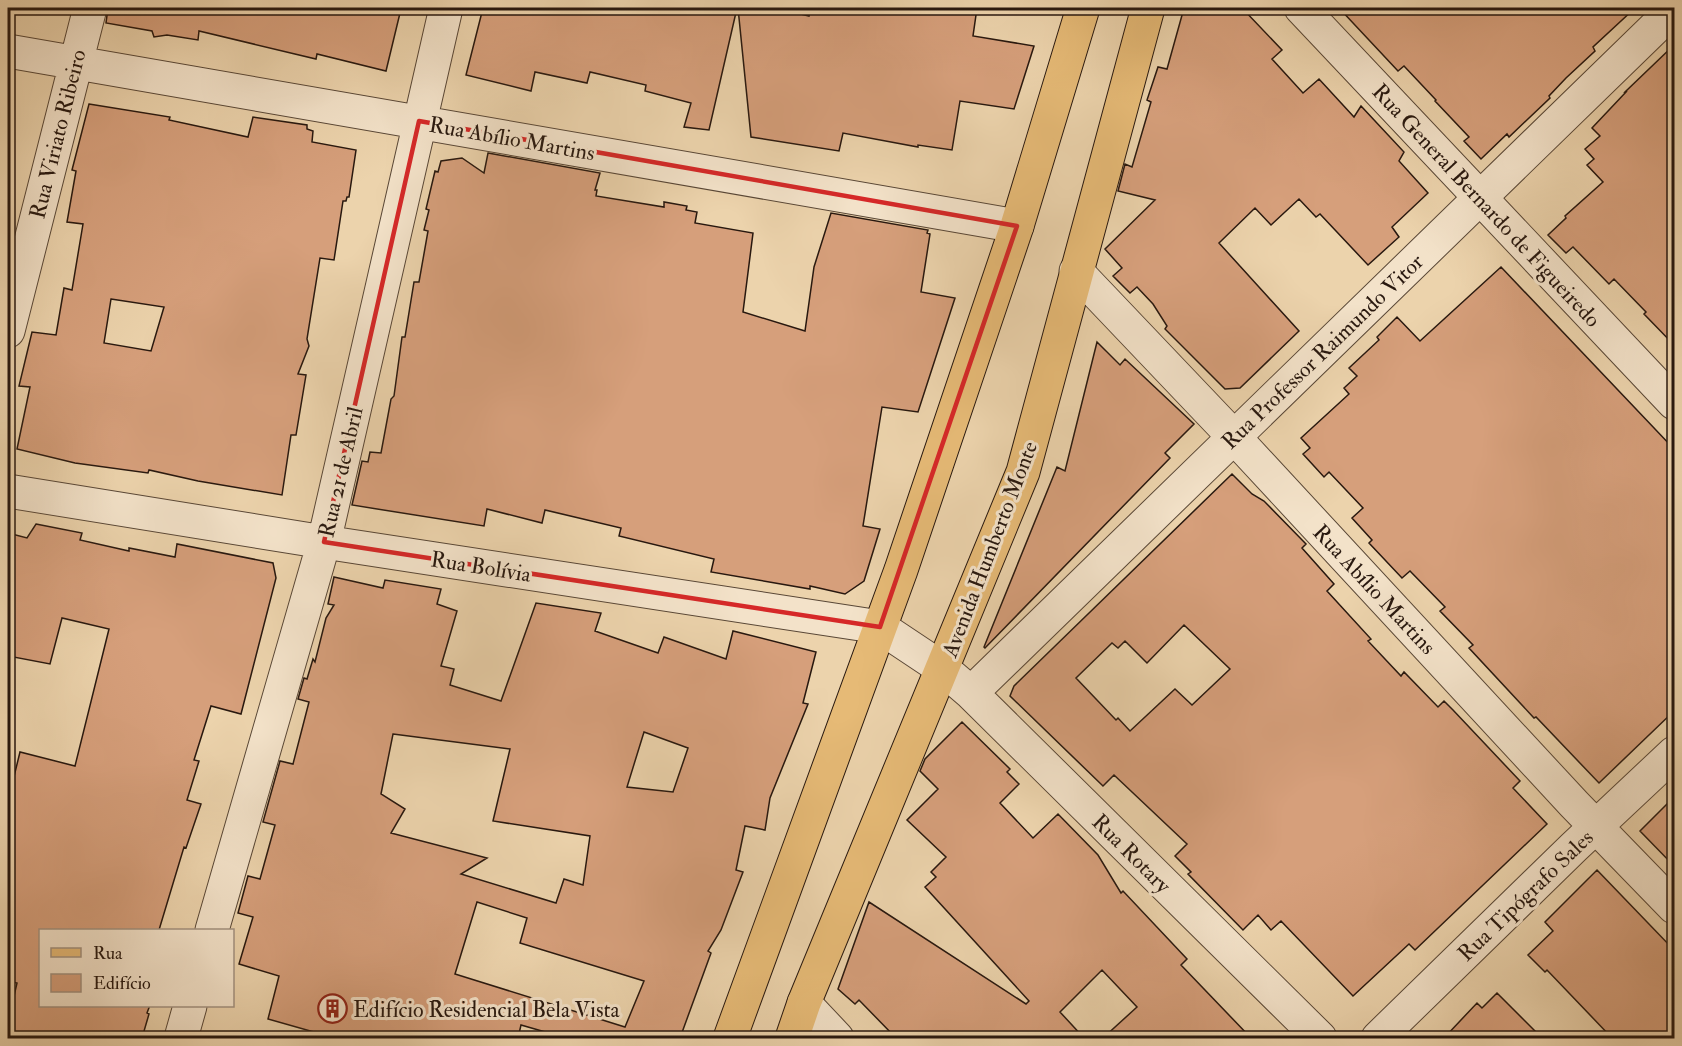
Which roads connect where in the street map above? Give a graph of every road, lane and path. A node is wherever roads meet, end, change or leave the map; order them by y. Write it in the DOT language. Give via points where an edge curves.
graph roads {
  1 [pos="90,8"];
  2 [pos="446,8"];
  3 [pos="1083,8"];
  4 [pos="1148,8"];
  5 [pos="1300,8"];
  6 [pos="1674,9"];
  7 [pos="8,51"];
  8 [pos="76,63"];
  9 [pos="419,122"];
  10 [pos="1479,198"];
  11 [pos="1017,226"];
  12 [pos="1076,271"];
  13 [pos="8,331"];
  14 [pos="1674,403"];
  15 [pos="1234,437"];
  16 [pos="8,491"];
  17 [pos="324,542"];
  18 [pos="880,627"];
  19 [pos="943,669"];
  20 [pos="971,693"];
  21 [pos="1674,753"];
  22 [pos="1596,826"];
  23 [pos="1674,907"];
  24 [pos="212,929"];
  25 [pos="804,1003"];
  26 [pos="189,1007"];
  27 [pos="181,1038"];
  28 [pos="730,1038"];
  29 [pos="792,1038"];
  30 [pos="837,1038"];
  31 [pos="1320,1038"];
  32 [pos="1378,1038"];
  1 -- 8 [label="street, Rua Viriato Ribeiro"];
  2 -- 9 [label="street, Rua 21 de Abril"];
  3 -- 11 [label="main road"];
  4 -- 12 [label="main road, Avenida Humberto Monte"];
  5 -- 10 [label="street, Rua General Bernardo de Figueiredo"];
  6 -- 10 [label="street, Rua Professor Raimundo Vitor"];
  7 -- 8 [label="street, Rua Abílio Martins"];
  8 -- 9 [label="street, Rua Abílio Martins"];
  8 -- 13 [label="street, Rua Viriato Ribeiro"];
  9 -- 11 [label="street, Rua Abílio Martins"];
  9 -- 17 [label="street, Rua 21 de Abril"];
  10 -- 14 [label="street, Rua General Bernardo de Figueiredo"];
  10 -- 15 [label="street, Rua Professor Raimundo Vitor"];
  11 -- 18 [label="main road"];
  12 -- 15 [label="street, Rua Abílio Martins"];
  12 -- 19 [label="main road, Avenida Humberto Monte" via="1023,472"];
  15 -- 20 [label="street, Rua Professor Raimundo Vitor"];
  15 -- 22 [label="street, Rua Abílio Martins"];
  16 -- 17 [label="street, Rua Bolívia"];
  17 -- 18 [label="street, Rua Bolívia"];
  17 -- 24 [label="street, Rua 21 de Abril"];
  18 -- 19 [label="street, Rua Bolívia"];
  18 -- 28 [label="main road"];
  19 -- 20 [label="street, Rua Rotary"];
  19 -- 25 [label="main road, Avenida Humberto Monte"];
  20 -- 31 [label="street, Rua Rotary"];
  21 -- 22 [label="street, Rua Tipógrafo Sales"];
  22 -- 23 [label="street, Rua Abílio Martins"];
  22 -- 32 [label="street, Rua Tipógrafo Sales"];
  25 -- 29 [label="main road, Avenida Humberto Monte"];
  25 -- 30 [label="street"];
  26 -- 27 [label="street"];
}
